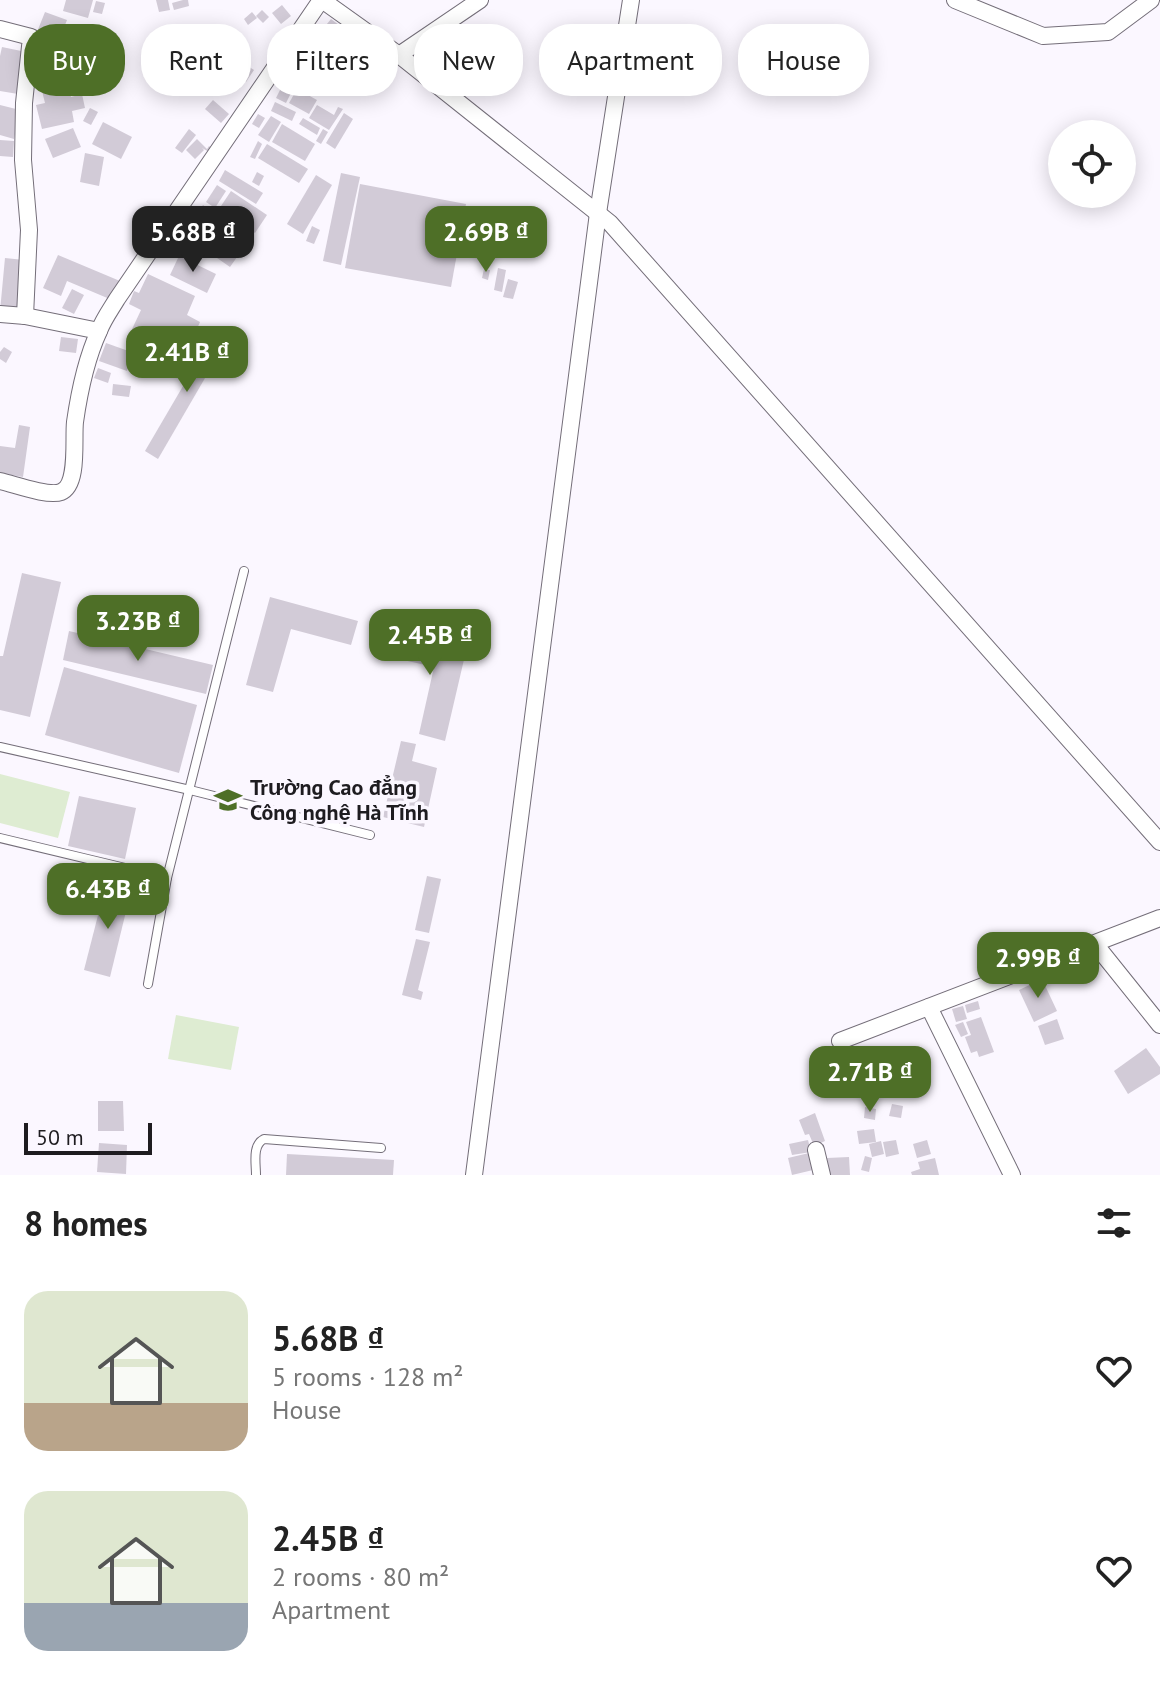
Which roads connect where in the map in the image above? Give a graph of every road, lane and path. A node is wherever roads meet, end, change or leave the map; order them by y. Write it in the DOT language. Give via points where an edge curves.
graph roads {
  1 [pos="321,0"];
  2 [pos="480,0"];
  3 [pos="631,0"];
  4 [pos="955,0"];
  5 [pos="1151,0"];
  6 [pos="0,29"];
  7 [pos="399,55"];
  8 [pos="598,213"];
  9 [pos="0,314"];
  10 [pos="25,316"];
  11 [pos="99,331"];
  12 [pos="0,481"];
  13 [pos="244,571"];
  14 [pos="0,747"];
  15 [pos="190,790"];
  16 [pos="370,835"];
  17 [pos="0,838"];
  18 [pos="1160,842"];
  19 [pos="167,878"];
  20 [pos="1160,918"];
  21 [pos="1095,944"];
  22 [pos="148,984"];
  23 [pos="929,1007"];
  24 [pos="1160,1025"];
  25 [pos="840,1041"];
  26 [pos="381,1148"];
  27 [pos="816,1150"];
  28 [pos="256,1175"];
  29 [pos="474,1175"];
  30 [pos="822,1175"];
  31 [pos="1012,1175"];
  1 -- 7 [label="street"];
  1 -- 11 [label="street"];
  2 -- 7 [label="street"];
  3 -- 8 [label="street"];
  4 -- 5 [label="street" via="1043,36 1108,32"];
  6 -- 10 [label="street" via="31,37 24,103 29,230"];
  7 -- 8 [label="street"];
  8 -- 18 [label="street"];
  8 -- 29 [label="street"];
  9 -- 10 [label="street"];
  10 -- 11 [label="street"];
  11 -- 12 [label="street" via="75,421 68,487 51,494"];
  13 -- 15 [label="lane"];
  14 -- 15 [label="lane"];
  15 -- 16 [label="lane"];
  15 -- 19 [label="lane"];
  17 -- 19 [label="lane"];
  19 -- 22 [label="lane"];
  20 -- 21 [label="street"];
  21 -- 23 [label="street"];
  21 -- 24 [label="street"];
  23 -- 25 [label="street"];
  23 -- 31 [label="street"];
  26 -- 28 [label="lane" via="264,1139 256,1146"];
  27 -- 30 [label="street"];
}
